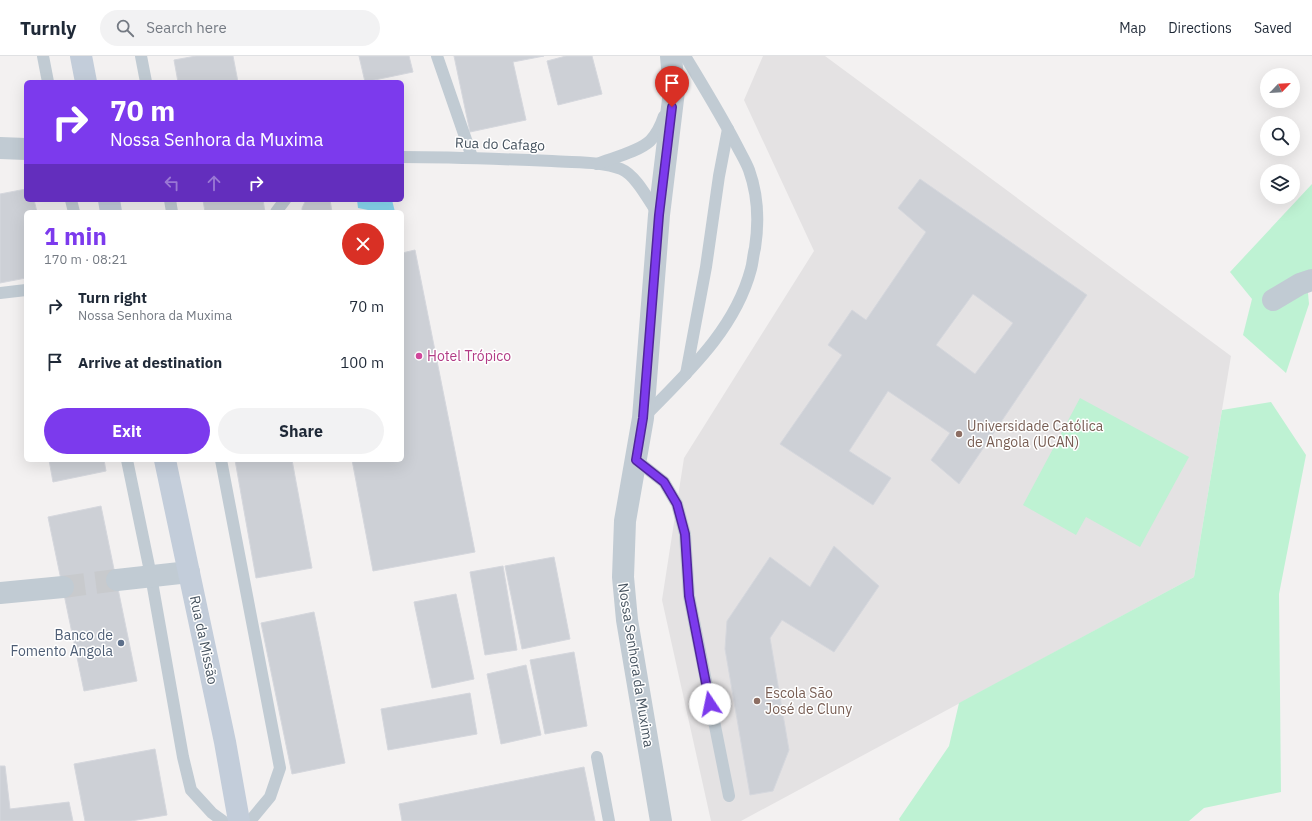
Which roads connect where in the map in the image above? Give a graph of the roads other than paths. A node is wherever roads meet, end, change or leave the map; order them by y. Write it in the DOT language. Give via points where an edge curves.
graph roads {
  1 [pos="43,56"];
  2 [pos="81,56"];
  3 [pos="141,56"];
  4 [pos="437,56"];
  5 [pos="671,56"];
  6 [pos="685,56"];
  7 [pos="48,80"];
  8 [pos="86,80"];
  9 [pos="146,80"];
  10 [pos="674,92"];
  11 [pos="728,129"];
  12 [pos="0,148"];
  13 [pos="24,149"];
  14 [pos="404,157"];
  15 [pos="472,157"];
  16 [pos="597,164"];
  17 [pos="659,215"];
  18 [pos="1312,280"];
  19 [pos="24,290"];
  20 [pos="0,293"];
  21 [pos="1272,300"];
  22 [pos="686,375"];
  23 [pos="643,418"];
  24 [pos="636,460"];
  25 [pos="127,462"];
  26 [pos="165,462"];
  27 [pos="220,462"];
  28 [pos="189,572"];
  29 [pos="151,576"];
  30 [pos="117,580"];
  31 [pos="63,587"];
  32 [pos="0,593"];
  33 [pos="597,757"];
  34 [pos="728,796"];
  35 [pos="224,821"];
  36 [pos="239,821"];
  37 [pos="250,821"];
  38 [pos="610,821"];
  39 [pos="661,821"];
  1 -- 7 [label="lane"];
  2 -- 8 [label="main road"];
  3 -- 9 [label="lane"];
  4 -- 15 [label="lane"];
  5 -- 10 [label="street, Nossa Senhora da Muxima"];
  6 -- 11 [label="lane"];
  10 -- 16 [label="lane, Rua do Cafago" via="659,129 649,142"];
  10 -- 17 [label="street, Nossa Senhora da Muxima"];
  11 -- 22 [label="lane"];
  11 -- 22 [label="lane" via="749,170 757,200 757,235 751,269 740,298 709,349"];
  12 -- 13 [label="street"];
  14 -- 15 [label="lane, Rua do Cafago"];
  15 -- 16 [label="lane, Rua do Cafago"];
  16 -- 17 [label="lane, Rua do Cafago" via="622,170 633,178"];
  17 -- 23 [label="street, Nossa Senhora da Muxima"];
  18 -- 21 [label="street"];
  19 -- 20 [label="lane"];
  22 -- 23 [label="lane"];
  23 -- 24 [label="street, Nossa Senhora da Muxima"];
  24 -- 34 [label="lane" via="664,482 677,504 685,534 689,596"];
  24 -- 39 [label="street, Nossa Senhora da Muxima" via="625,521 623,577"];
  25 -- 29 [label="lane"];
  26 -- 28 [label="main road, Rua da Missão"];
  27 -- 37 [label="lane" via="280,768 270,797"];
  28 -- 29 [label="street"];
  28 -- 36 [label="main road, Rua da Missão"];
  29 -- 30 [label="street"];
  29 -- 35 [label="lane" via="191,790 212,813"];
  31 -- 32 [label="street"];
  33 -- 38 [label="lane"];
}
